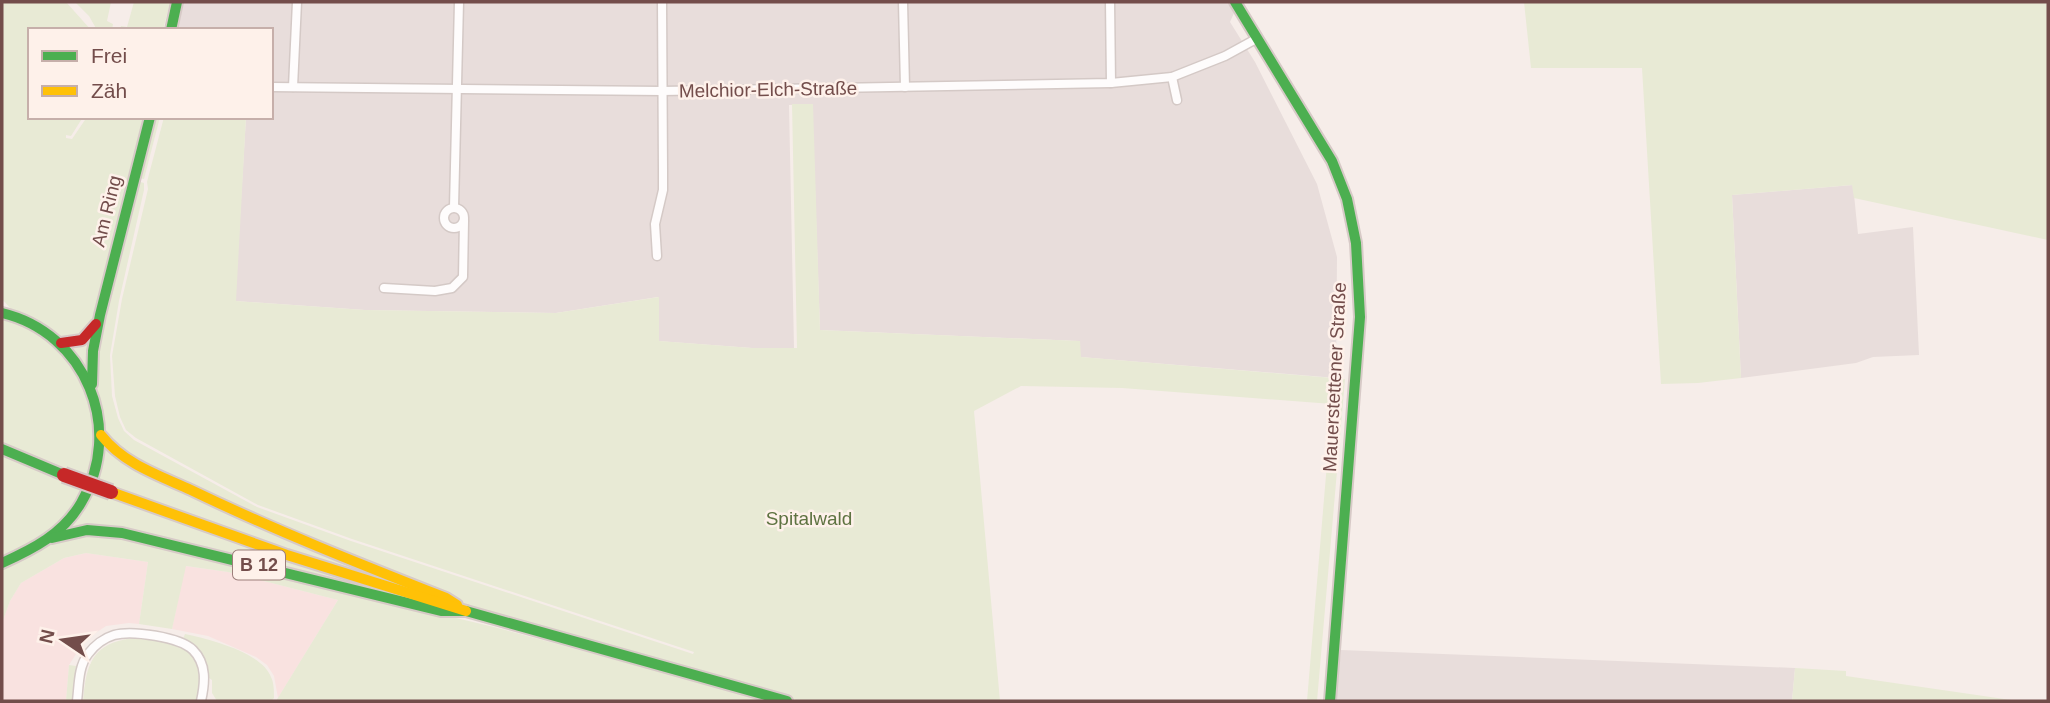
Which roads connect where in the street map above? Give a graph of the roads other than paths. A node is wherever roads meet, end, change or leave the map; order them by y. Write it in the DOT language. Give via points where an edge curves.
graph roads {
  1 [pos="177,2"];
  2 [pos="297,2"];
  3 [pos="459,2"];
  4 [pos="662,2"];
  5 [pos="903,2"];
  6 [pos="1110,2"];
  7 [pos="1235,2"];
  8 [pos="171,28"];
  9 [pos="1256,39"];
  10 [pos="1172,77"];
  11 [pos="1111,83"];
  12 [pos="273,87"];
  13 [pos="293,87"];
  14 [pos="905,87"];
  15 [pos="457,90"];
  16 [pos="662,91"];
  17 [pos="1177,100"];
  18 [pos="149,119"];
  19 [pos="454,207"];
  20 [pos="464,220"];
  21 [pos="657,256"];
  22 [pos="384,288"];
  23 [pos="2,303"];
  24 [pos="8,314"];
  25 [pos="100,315"];
  26 [pos="61,343"];
  27 [pos="92,387"];
  28 [pos="101,435"];
  29 [pos="2,449"];
  30 [pos="52,538"];
  31 [pos="2,562"];
  32 [pos="466,611"];
  33 [pos="77,701"];
  34 [pos="201,701"];
  35 [pos="787,701"];
  36 [pos="1330,701"];
  1 -- 8 [label="main road"];
  2 -- 13 [label="street"];
  3 -- 15 [label="street"];
  4 -- 16 [label="street"];
  5 -- 14 [label="street"];
  6 -- 11 [label="street"];
  7 -- 9 [label="main road, Mauerstettener Straße"];
  9 -- 10 [label="street, Melchior-Elch-Straße"];
  9 -- 36 [label="main road, Mauerstettener Straße" via="1331,159 1347,197 1356,244 1360,317"];
  10 -- 11 [label="street, Melchior-Elch-Straße"];
  10 -- 17 [label="street"];
  11 -- 14 [label="street, Melchior-Elch-Straße"];
  12 -- 13 [label="street, Melchior-Elch-Straße"];
  13 -- 15 [label="street, Melchior-Elch-Straße"];
  14 -- 16 [label="street, Melchior-Elch-Straße"];
  15 -- 16 [label="street, Melchior-Elch-Straße"];
  15 -- 19 [label="street"];
  16 -- 21 [label="street" via="663,190 655,224"];
  18 -- 25 [label="main road, Am Ring"];
  19 -- 20 [label="street" via="463,212"];
  19 -- 20 [label="street" via="444,214 446,224 458,228"];
  20 -- 22 [label="street" via="463,277 452,288"];
  23 -- 24 [label="main road"];
  24 -- 26 [label="main road"];
  25 -- 26 [label="main road, Am Ring" via="87,337"];
  25 -- 27 [label="main road, Am Ring"];
  26 -- 27 [label="main road"];
  27 -- 28 [label="main road"];
  28 -- 30 [label="main road" via="86,498"];
  28 -- 32 [label="main road" via="117,453 197,494 446,598"];
  29 -- 32 [label="main road, B 12, bridge" via="271,551"];
  30 -- 31 [label="main road"];
  30 -- 32 [label="main road, B 12" via="94,528 441,611"];
  32 -- 35 [label="main road, B 12"];
  33 -- 34 [label="street" via="86,656 116,635 155,636 192,649 204,672"];
}
